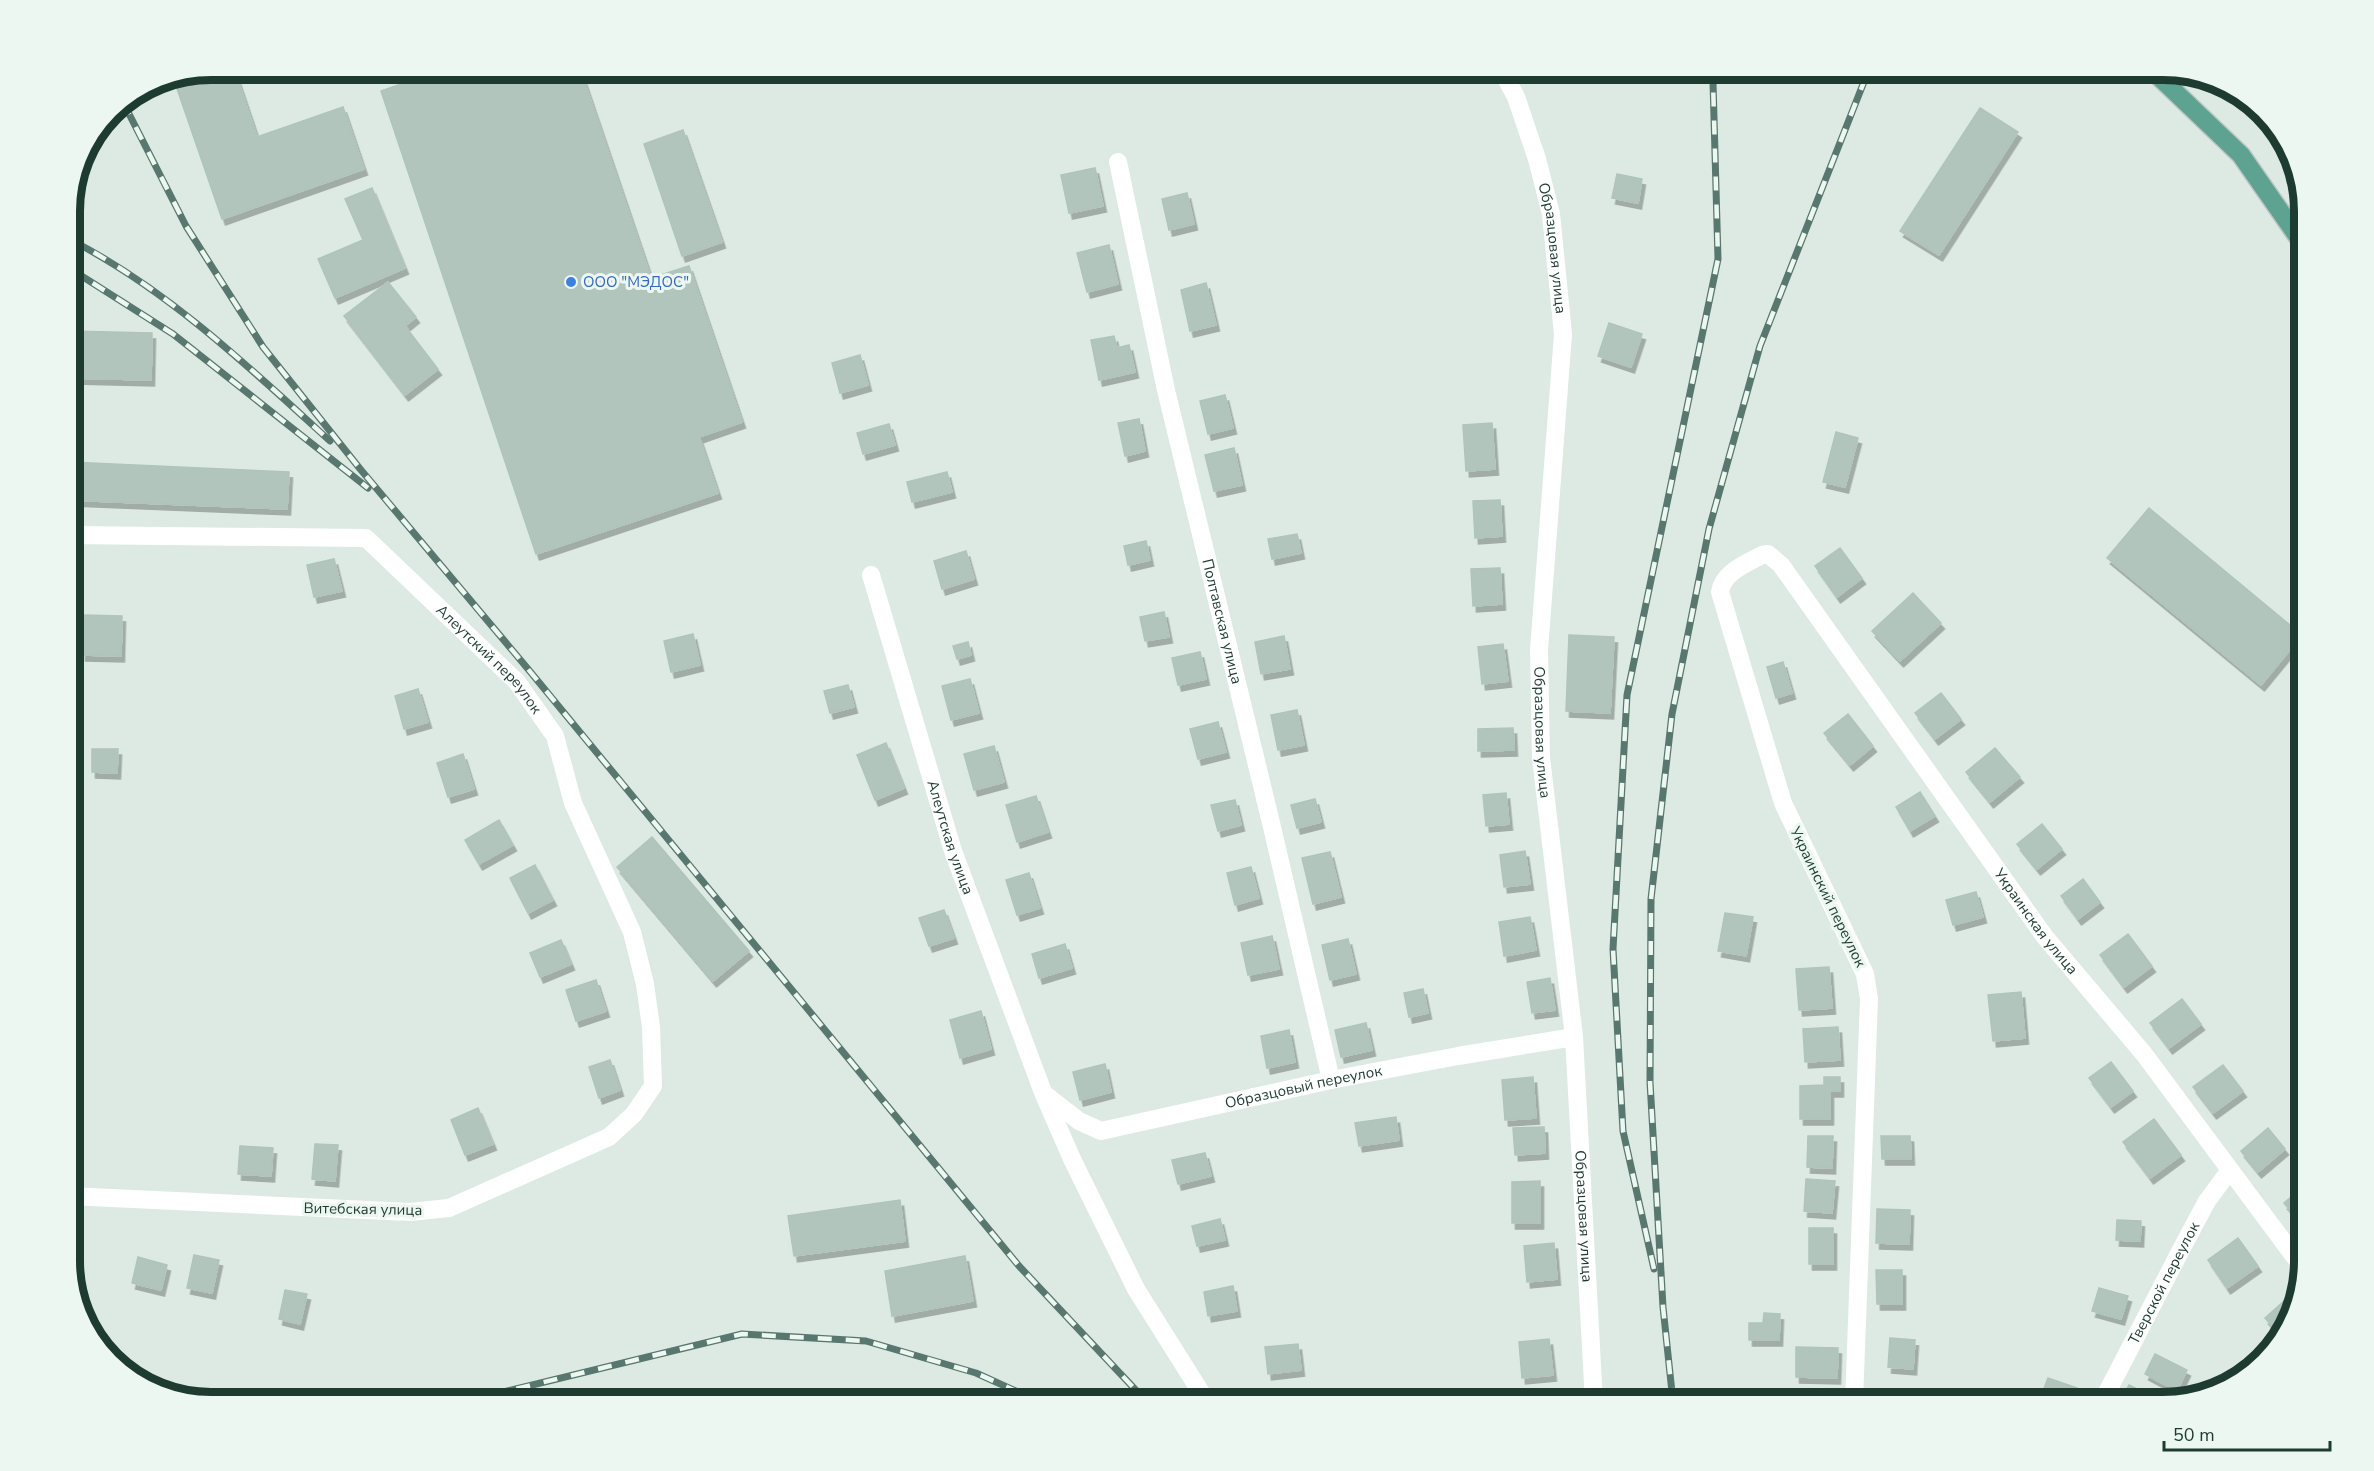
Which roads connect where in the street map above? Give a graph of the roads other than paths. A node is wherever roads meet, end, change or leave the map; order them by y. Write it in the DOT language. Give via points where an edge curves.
graph roads {
  1 [pos="1507,80"];
  2 [pos="2163,80"];
  3 [pos="1118,162"];
  4 [pos="2294,231"];
  5 [pos="80,535"];
  6 [pos="1781,565"];
  7 [pos="871,575"];
  8 [pos="1574,1037"];
  9 [pos="1331,1080"];
  10 [pos="653,1086"];
  11 [pos="1044,1095"];
  12 [pos="2230,1170"];
  13 [pos="80,1197"];
  14 [pos="2294,1256"];
  15 [pos="1201,1392"];
  16 [pos="1593,1392"];
  17 [pos="1854,1392"];
  18 [pos="2107,1392"];
  1 -- 8 [label="street, Образцовая улица" via="1537,159 1551,214 1563,333 1539,662 1541,758"];
  2 -- 4 [label="main road" via="2241,155"];
  3 -- 9 [label="street, Полтавская улица" via="1166,390"];
  5 -- 10 [label="street, Алеутский переулок" via="366,538 518,682 555,736 573,803 632,932 651,1027"];
  6 -- 12 [label="street, Украинская улица" via="2045,937 2144,1054"];
  6 -- 17 [label="street, Украинский переулок" via="1768,554 1762,555 1726,577 1720,592 1784,803 1867,985"];
  7 -- 11 [label="street, Алеутская улица" via="953,851"];
  8 -- 9 [label="street, Образцовый переулок"];
  8 -- 16 [label="street, Образцовая улица"];
  9 -- 11 [label="street, Образцовый переулок" via="1101,1131 1079,1121"];
  10 -- 13 [label="street, Витебская улица" via="634,1114 609,1137 449,1208 410,1212"];
  11 -- 15 [label="street, Алеутская улица" via="1136,1289"];
  12 -- 14 [label="street, Украинская улица"];
  12 -- 18 [label="street, Тверской переулок" via="2207,1201"];
}
